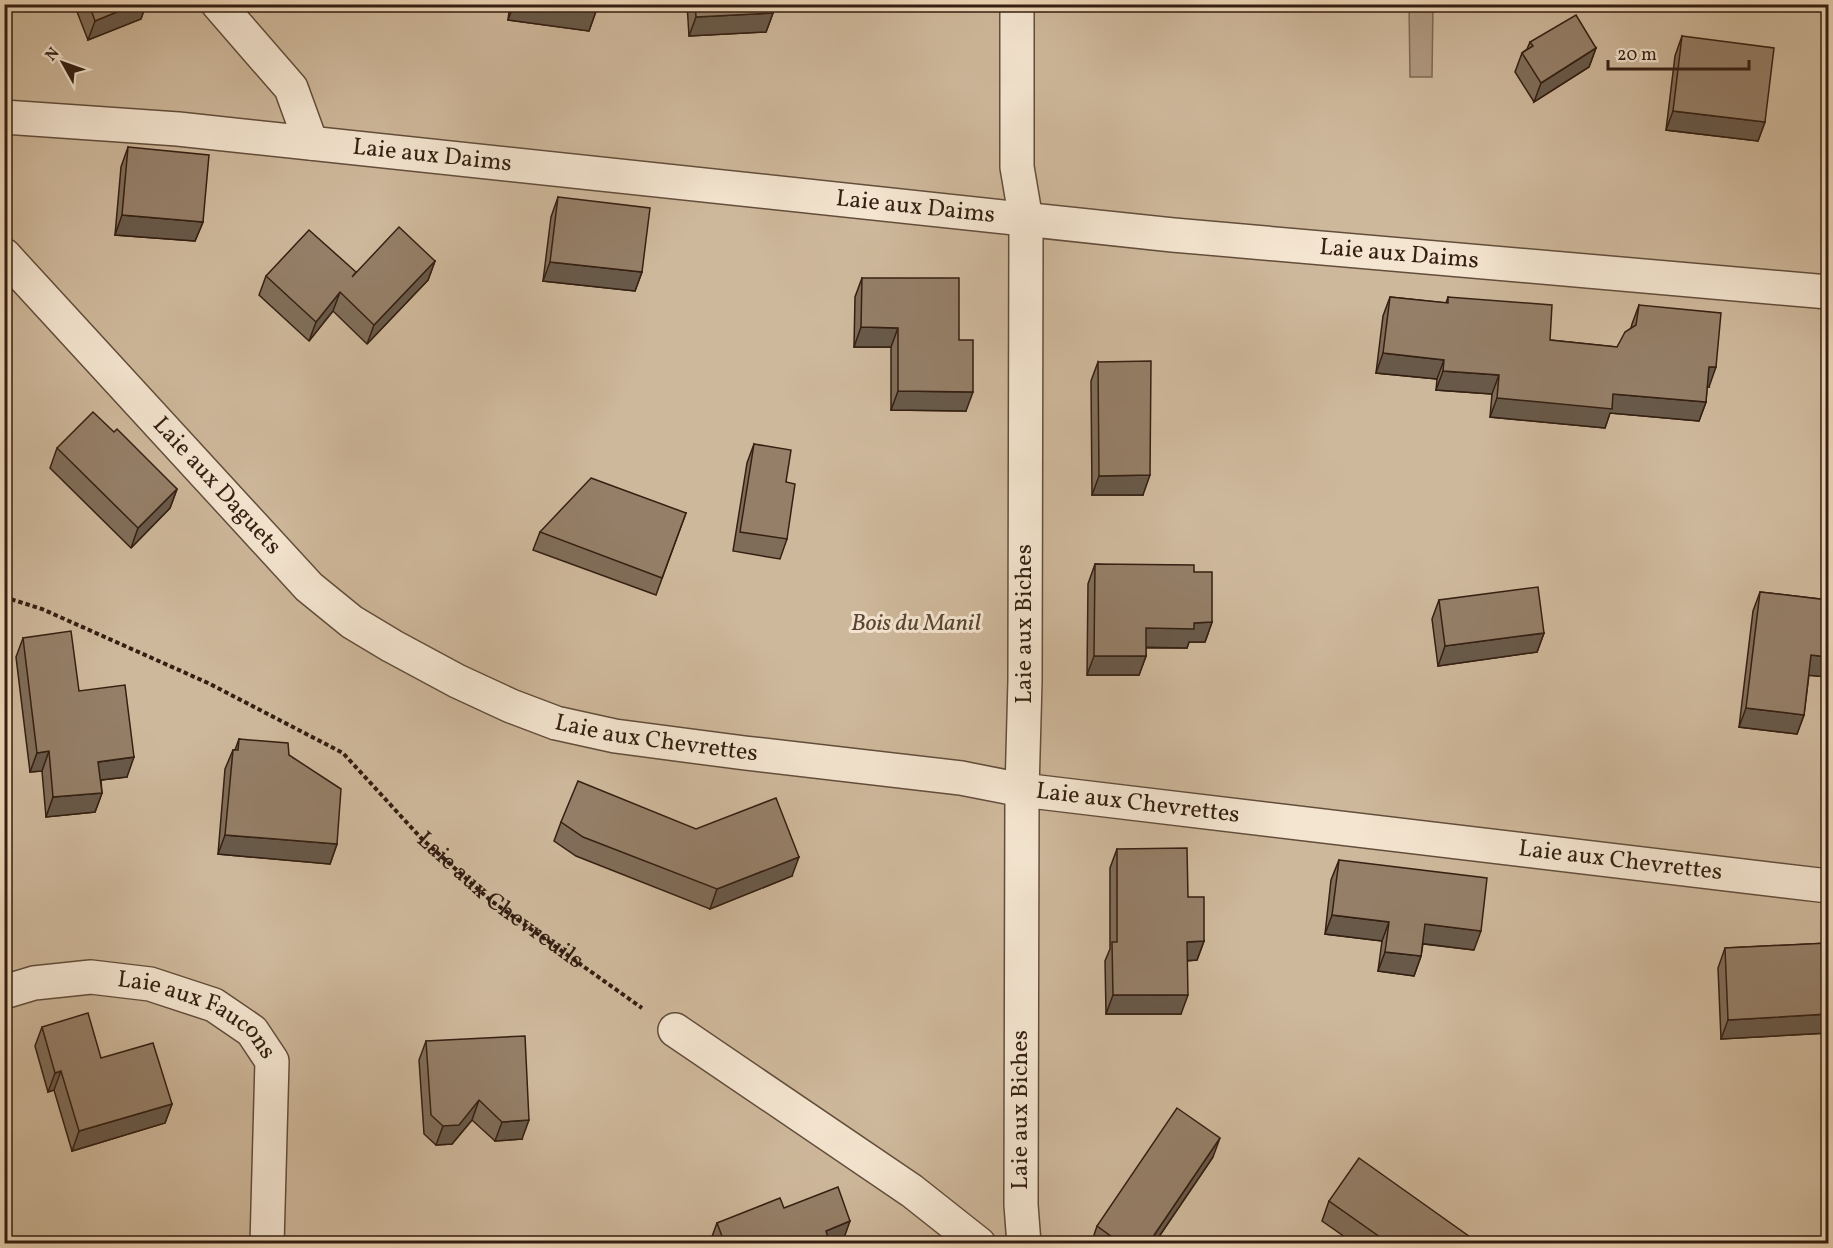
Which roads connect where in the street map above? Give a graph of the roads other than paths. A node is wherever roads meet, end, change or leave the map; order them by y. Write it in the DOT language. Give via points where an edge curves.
graph roads {
  1 [pos="218,4"];
  2 [pos="1017,4"];
  3 [pos="4,117"];
  4 [pos="311,143"];
  5 [pos="1026,220"];
  6 [pos="4,255"];
  7 [pos="1828,292"];
  8 [pos="457,681"];
  9 [pos="1022,790"];
  10 [pos="1828,886"];
  11 [pos="4,992"];
  12 [pos="675,1030"];
  13 [pos="267,1244"];
  14 [pos="979,1244"];
  15 [pos="1024,1244"];
  1 -- 4 [label="street" via="291,88"];
  2 -- 5 [label="street, Laie aux Biches" via="1017,167"];
  3 -- 4 [label="street, Laie aux Daims"];
  4 -- 5 [label="street, Laie aux Daims"];
  5 -- 7 [label="street, Laie aux Daims"];
  5 -- 9 [label="street, Laie aux Biches"];
  6 -- 8 [label="street, Laie aux Daguets" via="309,587 352,622"];
  8 -- 9 [label="street, Laie aux Chevrettes" via="556,723 615,736 961,778"];
  9 -- 10 [label="street, Laie aux Chevrettes"];
  9 -- 15 [label="street, Laie aux Biches"];
  11 -- 13 [label="street, Laie aux Faucons" via="34,983 91,977 150,984 214,1005 252,1031 272,1061"];
  12 -- 14 [label="street" via="902,1184"];
}
